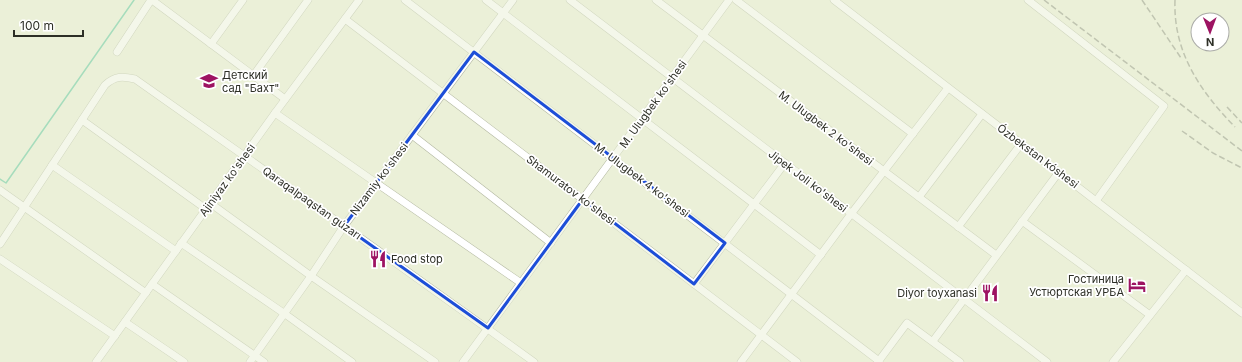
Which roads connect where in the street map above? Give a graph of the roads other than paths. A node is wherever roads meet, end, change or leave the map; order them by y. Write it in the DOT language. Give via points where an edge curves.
graph roads {
  1 [pos="152,0"];
  2 [pos="243,0"];
  3 [pos="308,0"];
  4 [pos="359,0"];
  5 [pos="405,0"];
  6 [pos="486,0"];
  7 [pos="513,0"];
  8 [pos="570,0"];
  9 [pos="656,0"];
  10 [pos="729,0"];
  11 [pos="736,0"];
  12 [pos="834,0"];
  13 [pos="1028,0"];
  14 [pos="503,13"];
  15 [pos="345,19"];
  16 [pos="703,36"];
  17 [pos="210,44"];
  18 [pos="117,52"];
  19 [pos="474,52"];
  20 [pos="253,76"];
  21 [pos="672,78"];
  22 [pos="948,88"];
  23 [pos="443,93"];
  24 [pos="285,99"];
  25 [pos="275,114"];
  26 [pos="982,114"];
  27 [pos="642,119"];
  28 [pos="82,120"];
  29 [pos="912,134"];
  30 [pos="412,135"];
  31 [pos="1021,144"];
  32 [pos="244,156"];
  33 [pos="613,158"];
  34 [pos="785,163"];
  35 [pos="52,165"];
  36 [pos="884,171"];
  37 [pos="1059,172"];
  38 [pos="376,184"];
  39 [pos="0,190"];
  40 [pos="919,197"];
  41 [pos="583,199"];
  42 [pos="1096,201"];
  43 [pos="210,203"];
  44 [pos="754,204"];
  45 [pos="23,208"];
  46 [pos="206,209"];
  47 [pos="852,214"];
  48 [pos="1022,221"];
  49 [pos="344,226"];
  50 [pos="958,227"];
  51 [pos="181,243"];
  52 [pos="551,243"];
  53 [pos="725,243"];
  54 [pos="0,244"];
  55 [pos="176,250"];
  56 [pos="821,255"];
  57 [pos="996,255"];
  58 [pos="0,259"];
  59 [pos="1186,270"];
  60 [pos="311,276"];
  61 [pos="152,284"];
  62 [pos="521,284"];
  63 [pos="694,284"];
  64 [pos="146,293"];
  65 [pos="792,294"];
  66 [pos="964,299"];
  67 [pos="1242,313"];
  68 [pos="285,314"];
  69 [pos="1150,315"];
  70 [pos="125,322"];
  71 [pos="488,328"];
  72 [pos="762,335"];
  73 [pos="115,336"];
  74 [pos="933,341"];
  75 [pos="253,359"];
  76 [pos="98,360"];
  77 [pos="878,361"];
  78 [pos="106,362"];
  79 [pos="184,362"];
  80 [pos="264,362"];
  81 [pos="352,362"];
  82 [pos="435,362"];
  83 [pos="463,362"];
  84 [pos="534,362"];
  85 [pos="741,362"];
  86 [pos="797,362"];
  87 [pos="960,362"];
  88 [pos="1047,362"];
  89 [pos="1113,362"];
  1 -- 17 [label="street"];
  1 -- 18 [label="street"];
  2 -- 17 [label="street"];
  3 -- 20 [label="street"];
  4 -- 15 [label="street, Ajiniyaz ko'shesi"];
  5 -- 19 [label="street, M. Ulugbek 4 ko'shesi"];
  6 -- 14 [label="street"];
  7 -- 14 [label="street, Nizamiy ko'shesi"];
  8 -- 21 [label="street, Jipek Joli ko'shesi"];
  9 -- 16 [label="street, M. Ulugbek 2 ko'shesi"];
  10 -- 16 [label="street, M. Ulugbek ko'shesi"];
  11 -- 29 [label="street"];
  12 -- 22 [label="street, Ózbekstan kóshesi"];
  13 -- 42 [label="street" via="1164,106"];
  14 -- 19 [label="street, Nizamiy ko'shesi"];
  14 -- 27 [label="street"];
  15 -- 23 [label="street, Shamuratov ko'shesi"];
  15 -- 24 [label="street, Ajiniyaz ko'shesi"];
  16 -- 21 [label="street, M. Ulugbek ko'shesi"];
  16 -- 36 [label="street, M. Ulugbek 2 ko'shesi"];
  17 -- 20 [label="street"];
  19 -- 23 [label="street, Nizamiy ko'shesi"];
  19 -- 33 [label="street, M. Ulugbek 4 ko'shesi"];
  20 -- 24 [label="street"];
  21 -- 27 [label="street, M. Ulugbek ko'shesi"];
  21 -- 34 [label="street, Jipek Joli ko'shesi"];
  22 -- 26 [label="street, Ózbekstan kóshesi"];
  22 -- 29 [label="street"];
  23 -- 30 [label="street, Nizamiy ko'shesi"];
  23 -- 41 [label="street, Shamuratov ko'shesi"];
  24 -- 25 [label="street, Ajiniyaz ko'shesi"];
  25 -- 32 [label="street, Ajiniyaz ko'shesi"];
  25 -- 38 [label="street"];
  26 -- 31 [label="street, Ózbekstan kóshesi"];
  26 -- 40 [label="street"];
  27 -- 33 [label="street, M. Ulugbek ko'shesi"];
  27 -- 44 [label="street"];
  28 -- 32 [label="street, Qaraqalpaqstan gúzarı" via="105,85 113,79 126,77 135,79"];
  28 -- 35 [label="street"];
  28 -- 46 [label="street"];
  29 -- 36 [label="street"];
  30 -- 38 [label="street, Nizamiy ko'shesi"];
  30 -- 52 [label="street"];
  31 -- 37 [label="street, Ózbekstan kóshesi"];
  31 -- 50 [label="street"];
  32 -- 43 [label="street, Ajiniyaz ko'shesi"];
  32 -- 49 [label="street, Qaraqalpaqstan gúzarı"];
  33 -- 41 [label="street, M. Ulugbek ko'shesi"];
  33 -- 53 [label="street, M. Ulugbek 4 ko'shesi"];
  34 -- 44 [label="street"];
  34 -- 47 [label="street, Jipek Joli ko'shesi"];
  35 -- 45 [label="street"];
  35 -- 55 [label="street"];
  36 -- 40 [label="street, M. Ulugbek 2 ko'shesi"];
  36 -- 47 [label="street"];
  37 -- 42 [label="street, Ózbekstan kóshesi"];
  37 -- 48 [label="street"];
  38 -- 49 [label="street, Nizamiy ko'shesi"];
  38 -- 62 [label="street"];
  39 -- 45 [label="street"];
  40 -- 50 [label="street, M. Ulugbek 2 ko'shesi"];
  41 -- 52 [label="street, M. Ulugbek ko'shesi"];
  41 -- 63 [label="street, Shamuratov ko'shesi"];
  42 -- 59 [label="street, Ózbekstan kóshesi"];
  43 -- 46 [label="street, Ajiniyaz ko'shesi"];
  43 -- 60 [label="street"];
  44 -- 53 [label="street"];
  44 -- 56 [label="street"];
  45 -- 54 [label="street"];
  45 -- 64 [label="street"];
  46 -- 51 [label="street, Ajiniyaz ko'shesi"];
  47 -- 56 [label="street"];
  47 -- 66 [label="street, Jipek Joli ko'shesi"];
  48 -- 57 [label="street"];
  48 -- 69 [label="street"];
  49 -- 60 [label="street, Nizamiy ko'shesi"];
  49 -- 71 [label="street, Qaraqalpaqstan gúzarı"];
  50 -- 57 [label="street, M. Ulugbek 2 ko'shesi"];
  51 -- 55 [label="street, Ajiniyaz ko'shesi"];
  51 -- 68 [label="street"];
  52 -- 62 [label="street, M. Ulugbek ko'shesi"];
  53 -- 63 [label="street"];
  53 -- 65 [label="street, M. Ulugbek 4 ko'shesi"];
  55 -- 61 [label="street, Ajiniyaz ko'shesi"];
  56 -- 65 [label="street"];
  57 -- 66 [label="street"];
  58 -- 73 [label="street"];
  59 -- 67 [label="street, Ózbekstan kóshesi"];
  59 -- 69 [label="street"];
  60 -- 68 [label="street, Nizamiy ko'shesi"];
  60 -- 82 [label="street"];
  61 -- 64 [label="street, Ajiniyaz ko'shesi"];
  61 -- 75 [label="street"];
  62 -- 71 [label="street, M. Ulugbek ko'shesi"];
  63 -- 72 [label="street, Shamuratov ko'shesi"];
  64 -- 70 [label="street, Ajiniyaz ko'shesi"];
  65 -- 72 [label="street"];
  65 -- 77 [label="street, M. Ulugbek 4 ko'shesi"];
  66 -- 74 [label="street"];
  66 -- 88 [label="street, Jipek Joli ko'shesi"];
  68 -- 75 [label="street, Nizamiy ko'shesi"];
  68 -- 81 [label="street"];
  69 -- 89 [label="street"];
  70 -- 73 [label="street, Ajiniyaz ko'shesi"];
  70 -- 79 [label="street"];
  71 -- 83 [label="street, M. Ulugbek ko'shesi"];
  71 -- 84 [label="street, Qaraqalpaqstan gúzarı"];
  72 -- 85 [label="street"];
  72 -- 86 [label="street, Shamuratov ko'shesi"];
  73 -- 76 [label="street, Ajiniyaz ko'shesi"];
  74 -- 77 [label="street" via="907,323"];
  74 -- 87 [label="street"];
  75 -- 80 [label="street"];
  76 -- 78 [label="street"];
}
